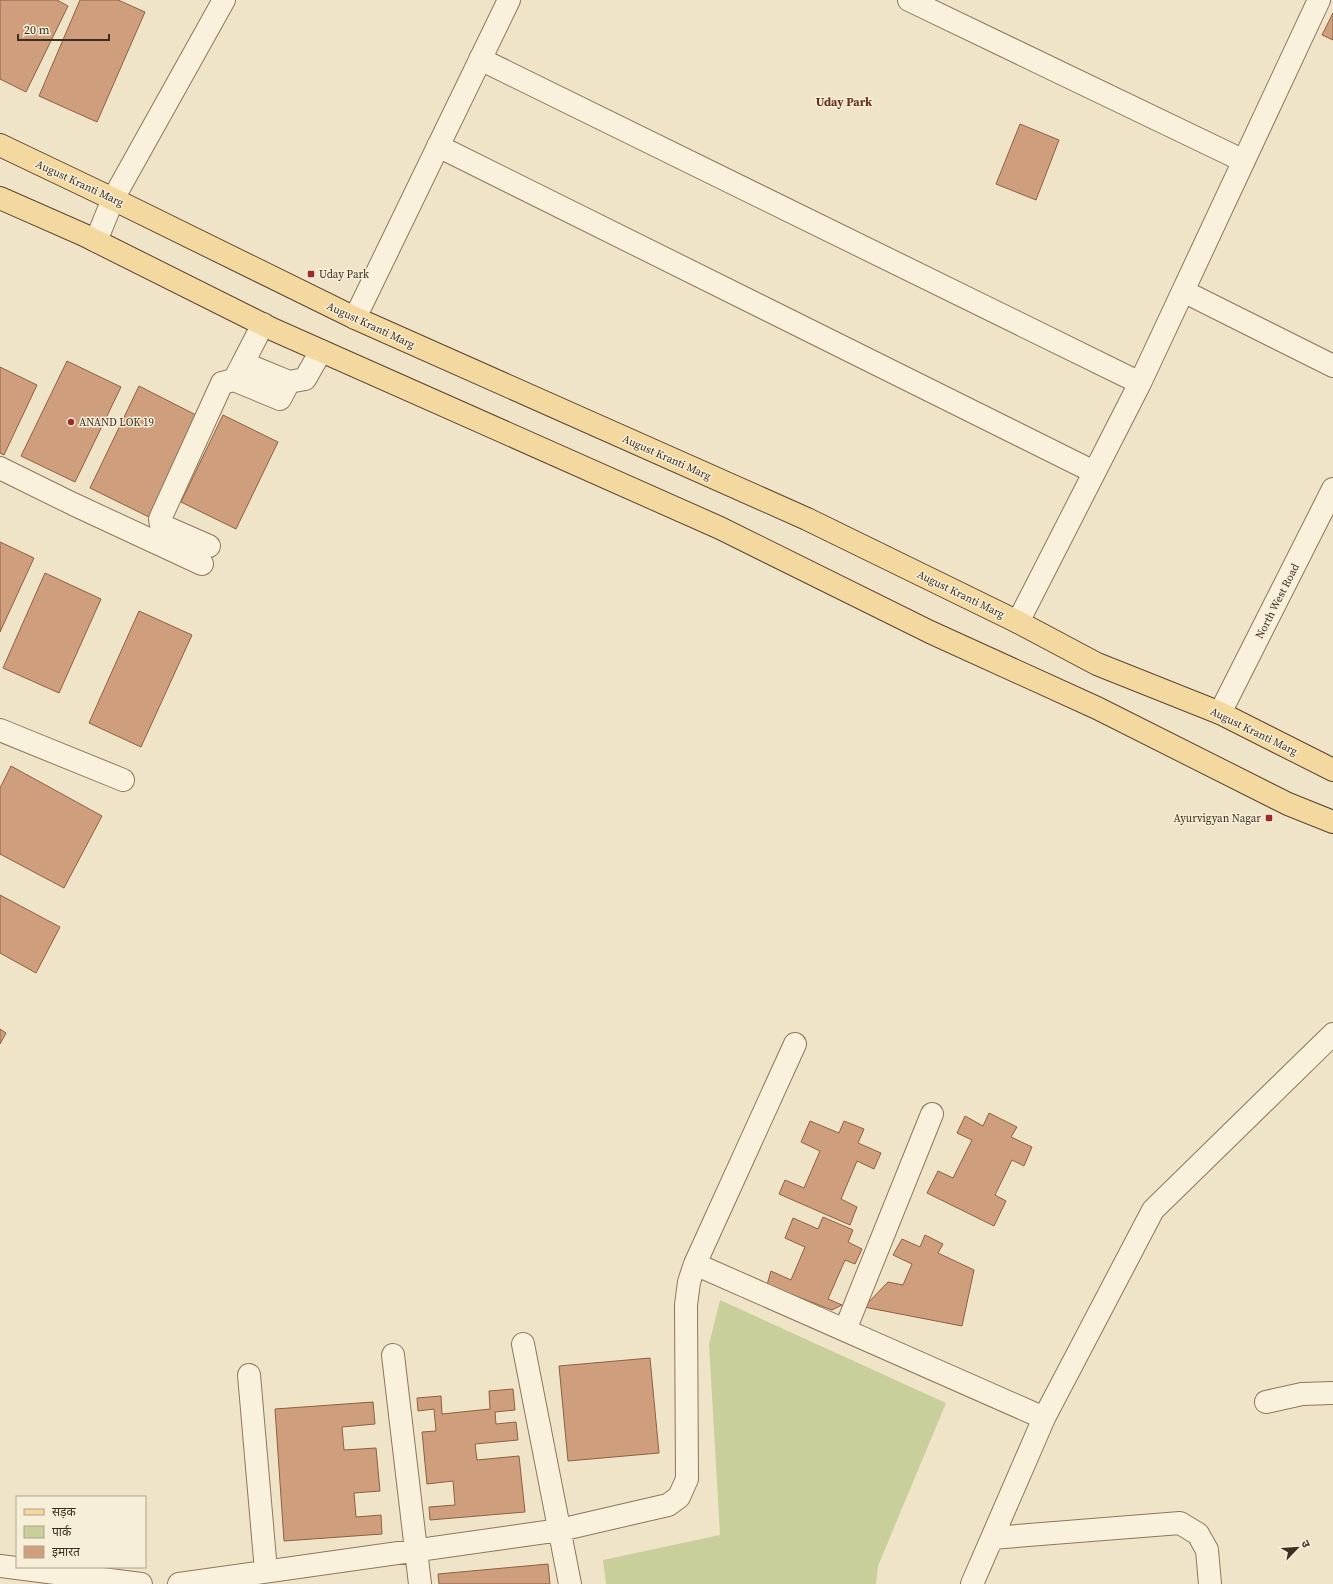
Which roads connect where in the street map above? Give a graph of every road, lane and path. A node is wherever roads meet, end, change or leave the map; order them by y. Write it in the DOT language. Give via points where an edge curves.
graph roads {
  1 [pos="224,0"];
  2 [pos="509,0"];
  3 [pos="909,0"];
  4 [pos="1319,0"];
  5 [pos="480,59"];
  6 [pos="0,145"];
  7 [pos="438,146"];
  8 [pos="1244,161"];
  9 [pos="0,198"];
  10 [pos="113,199"];
  11 [pos="96,241"];
  12 [pos="1183,291"];
  13 [pos="355,318"];
  14 [pos="263,324"];
  15 [pos="321,350"];
  16 [pos="1333,366"];
  17 [pos="239,371"];
  18 [pos="1140,383"];
  19 [pos="0,468"];
  20 [pos="1094,472"];
  21 [pos="1333,489"];
  22 [pos="1018,622"];
  23 [pos="1220,713"];
  24 [pos="3,738"];
  25 [pos="1333,770"];
  26 [pos="124,780"];
  27 [pos="1333,822"];
  28 [pos="1333,1034"];
  29 [pos="795,1044"];
  30 [pos="932,1114"];
  31 [pos="695,1264"];
  32 [pos="845,1330"];
  33 [pos="523,1344"];
  34 [pos="393,1356"];
  35 [pos="249,1375"];
  36 [pos="1333,1392"];
  37 [pos="1266,1402"];
  38 [pos="1044,1418"];
  39 [pos="560,1530"];
  40 [pos="992,1538"];
  41 [pos="416,1550"];
  42 [pos="0,1566"];
  43 [pos="266,1571"];
  44 [pos="293,1576"];
  45 [pos="141,1584"];
  46 [pos="179,1584"];
  47 [pos="420,1584"];
  48 [pos="570,1584"];
  49 [pos="972,1584"];
  50 [pos="1210,1584"];
  1 -- 10 [label="street"];
  2 -- 5 [label="street"];
  3 -- 8 [label="street"];
  4 -- 8 [label="street"];
  5 -- 7 [label="street"];
  5 -- 18 [label="street"];
  6 -- 10 [label="main road, August Kranti Marg"];
  7 -- 13 [label="street"];
  7 -- 20 [label="street"];
  8 -- 12 [label="street"];
  9 -- 11 [label="main road"];
  10 -- 11 [label="street"];
  10 -- 13 [label="main road, August Kranti Marg"];
  11 -- 14 [label="main road"];
  12 -- 16 [label="street"];
  12 -- 18 [label="street"];
  13 -- 22 [label="main road, August Kranti Marg" via="806,519"];
  14 -- 15 [label="main road"];
  14 -- 17 [label="street"];
  15 -- 17 [label="street" via="305,379 289,382 280,399"];
  15 -- 27 [label="main road" via="720,528 930,632 1097,708 1288,804"];
  17 -- 19 [label="street" via="222,383 160,519 161,525 206,555 73,504"];
  18 -- 20 [label="street"];
  20 -- 22 [label="street"];
  21 -- 23 [label="street, North West Road"];
  22 -- 23 [label="main road, August Kranti Marg" via="1097,664"];
  23 -- 25 [label="main road, August Kranti Marg"];
  24 -- 26 [label="street"];
  28 -- 38 [label="street" via="1153,1210"];
  29 -- 31 [label="street"];
  30 -- 32 [label="street"];
  31 -- 32 [label="street"];
  31 -- 39 [label="street" via="688,1282 686,1306 686,1479 679,1497 668,1505"];
  32 -- 38 [label="street"];
  33 -- 39 [label="street"];
  34 -- 41 [label="street"];
  35 -- 43 [label="street"];
  36 -- 37 [label="street" via="1302,1394"];
  38 -- 40 [label="street"];
  39 -- 41 [label="street"];
  39 -- 48 [label="street"];
  40 -- 49 [label="street"];
  40 -- 50 [label="street" via="1180,1523 1198,1534 1207,1550"];
  41 -- 44 [label="street"];
  41 -- 47 [label="street"];
  42 -- 45 [label="street"];
  43 -- 44 [label="street"];
  43 -- 46 [label="street"];
}
